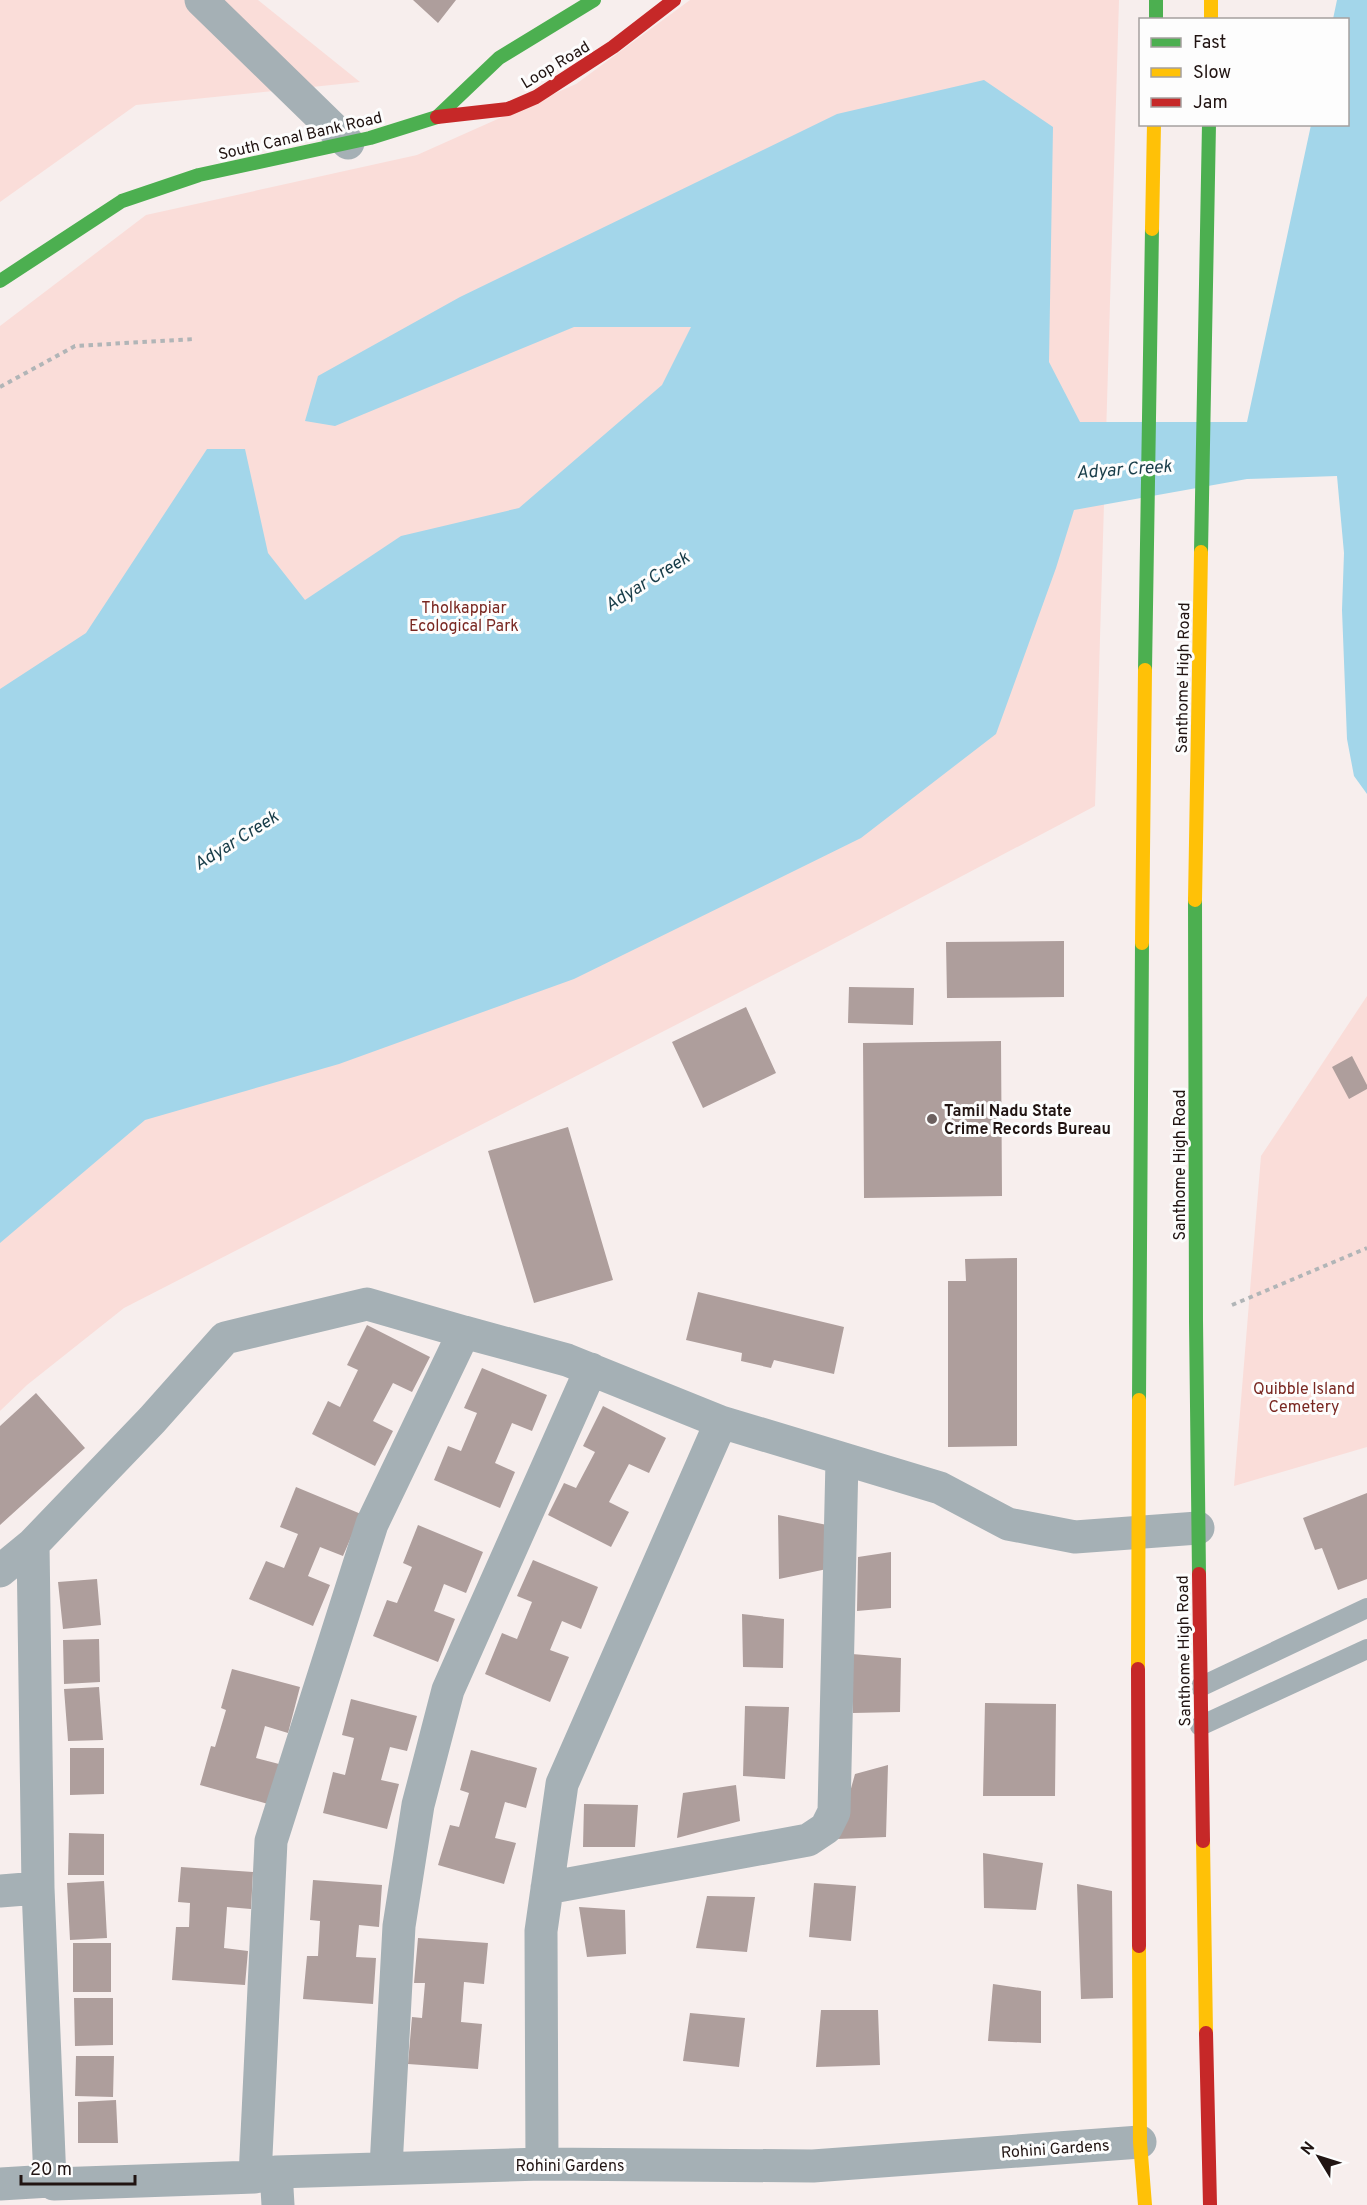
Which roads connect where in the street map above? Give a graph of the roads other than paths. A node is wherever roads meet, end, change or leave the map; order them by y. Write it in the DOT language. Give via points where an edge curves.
graph roads {
  1 [pos="201,0"];
  2 [pos="594,0"];
  3 [pos="674,0"];
  4 [pos="1156,0"];
  5 [pos="1211,0"];
  6 [pos="1156,18"];
  7 [pos="1211,18"];
  8 [pos="437,117"];
  9 [pos="1154,126"];
  10 [pos="1209,126"];
  11 [pos="348,142"];
  12 [pos="0,281"];
  13 [pos="464,1332"];
  14 [pos="591,1369"];
  15 [pos="722,1422"];
  16 [pos="842,1460"];
  17 [pos="1198,1528"];
  18 [pos="1138,1532"];
  19 [pos="33,1544"];
  20 [pos="0,1571"];
  21 [pos="1367,1608"];
  22 [pos="1367,1649"];
  23 [pos="1200,1687"];
  24 [pos="1200,1726"];
  25 [pos="38,1888"];
  26 [pos="547,1888"];
  27 [pos="0,1891"];
  28 [pos="1140,2142"];
  29 [pos="542,2164"];
  30 [pos="386,2167"];
  31 [pos="266,2174"];
  32 [pos="0,2184"];
  33 [pos="53,2190"];
  34 [pos="278,2205"];
  35 [pos="1145,2205"];
  36 [pos="1209,2205"];
  1 -- 11 [label="street"];
  2 -- 8 [label="main road, South Canal Bank Road" via="499,58"];
  3 -- 8 [label="main road, Loop Road" via="613,47 536,97 508,109"];
  4 -- 6 [label="main road"];
  5 -- 7 [label="main road"];
  8 -- 11 [label="main road, South Canal Bank Road"];
  9 -- 18 [label="main road"];
  10 -- 17 [label="main road, Santhome High Road" via="1195,835"];
  11 -- 12 [label="main road, South Canal Bank Road" via="199,175 122,201"];
  13 -- 14 [label="street"];
  13 -- 19 [label="street" via="367,1304 225,1338"];
  13 -- 31 [label="street" via="372,1524 271,1841"];
  14 -- 15 [label="street"];
  14 -- 30 [label="street" via="448,1689 418,1805 399,1926"];
  15 -- 16 [label="street"];
  15 -- 26 [label="street" via="562,1784"];
  16 -- 18 [label="street" via="940,1488 1008,1524 1075,1537"];
  16 -- 26 [label="street" via="834,1812 826,1828 808,1839"];
  17 -- 18 [label="street"];
  17 -- 23 [label="main road, Santhome High Road"];
  18 -- 28 [label="main road"];
  19 -- 20 [label="street"];
  19 -- 25 [label="street"];
  21 -- 23 [label="lane"];
  22 -- 24 [label="lane"];
  23 -- 24 [label="main road, Santhome High Road"];
  24 -- 36 [label="main road, Santhome High Road"];
  25 -- 27 [label="street"];
  25 -- 33 [label="street"];
  26 -- 29 [label="street" via="541,1931"];
  28 -- 29 [label="street, Rohini Gardens" via="813,2166"];
  28 -- 35 [label="main road"];
  29 -- 30 [label="street, Rohini Gardens"];
  30 -- 31 [label="street, Rohini Gardens"];
  31 -- 33 [label="street, Rohini Gardens"];
  31 -- 34 [label="street"];
  32 -- 33 [label="street, Rohini Gardens"];
}
